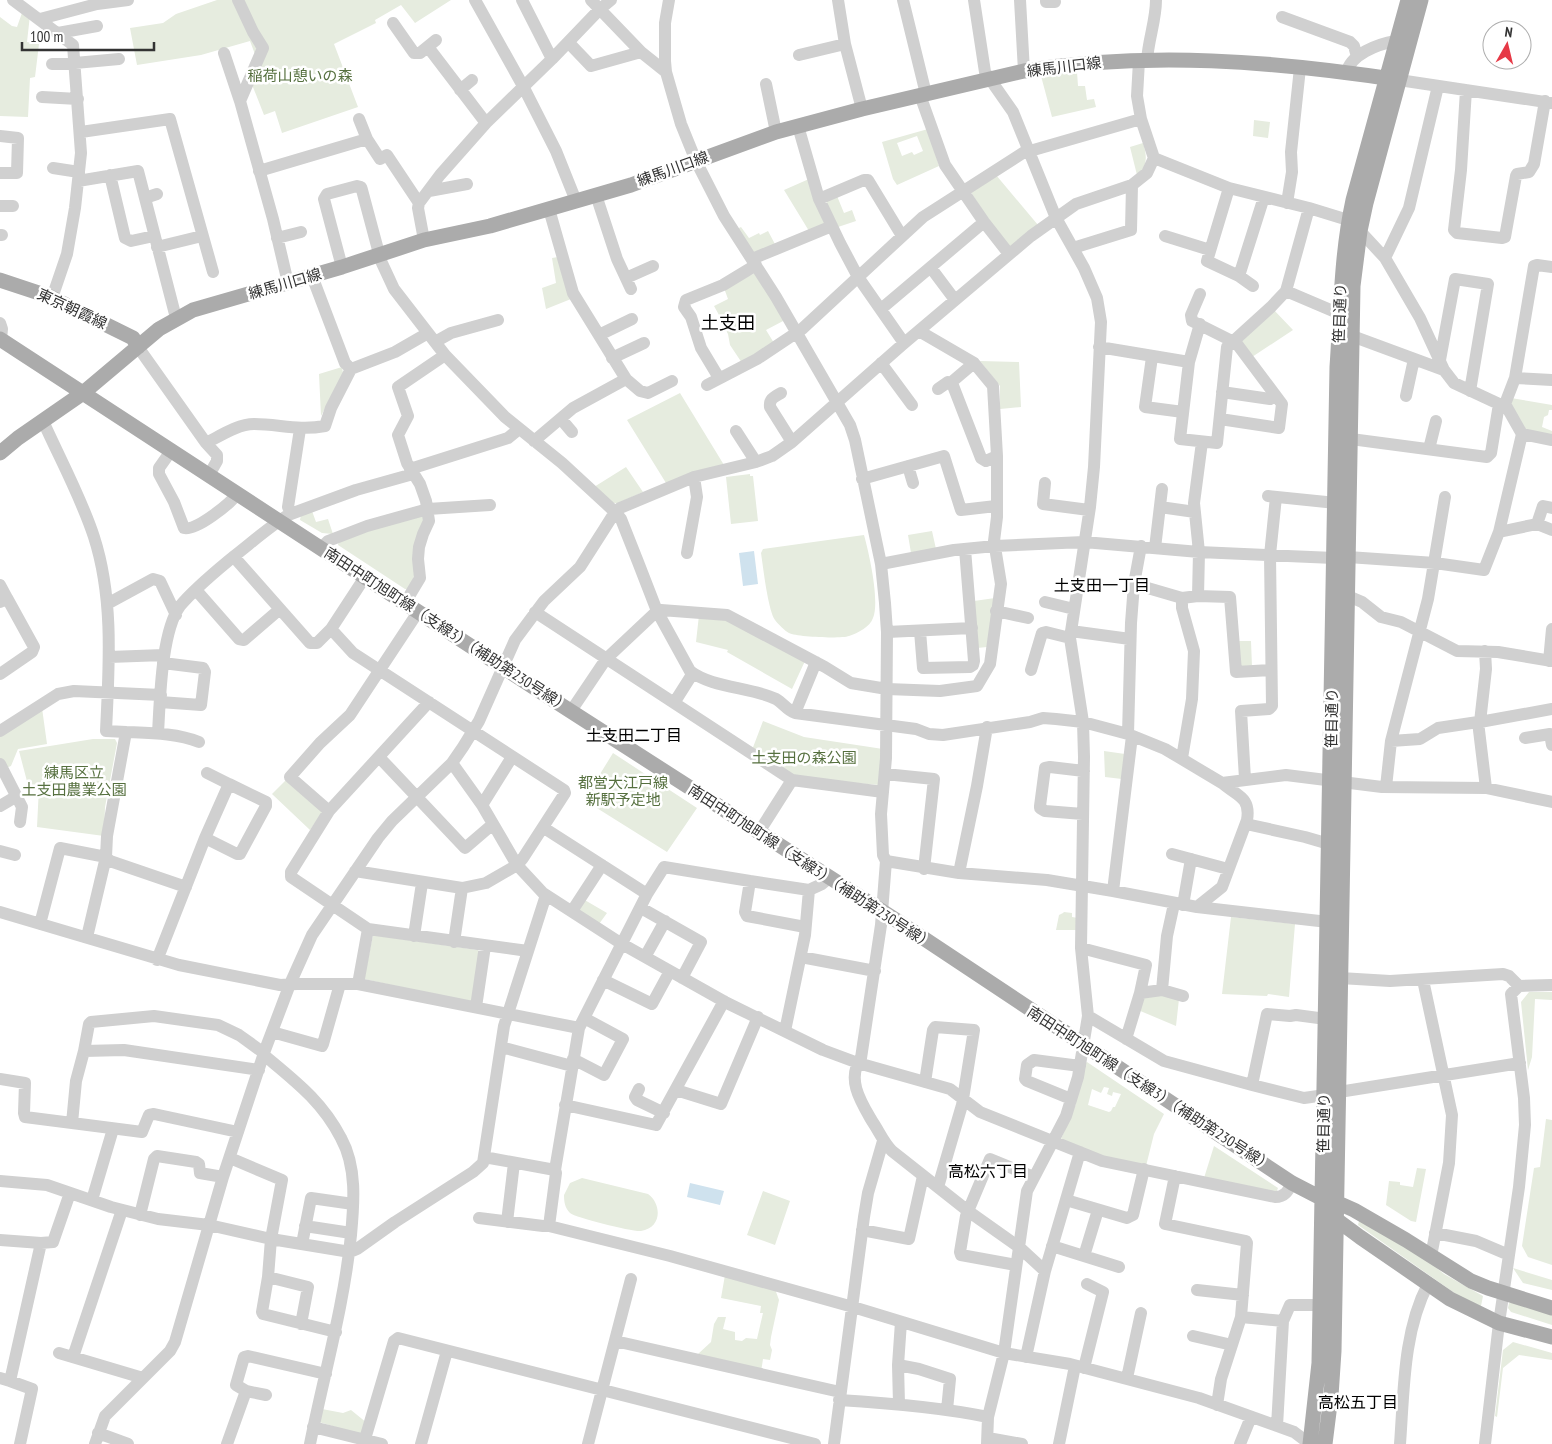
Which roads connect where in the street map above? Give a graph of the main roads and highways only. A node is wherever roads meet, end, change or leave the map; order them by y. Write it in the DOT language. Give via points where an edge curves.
graph roads {
  1 [pos="1412,1"];
  2 [pos="1392,79"];
  3 [pos="0,280"];
  4 [pos="1,339"];
  5 [pos="138,347"];
  6 [pos="83,393"];
  7 [pos="0,453"];
  8 [pos="1341,558"];
  9 [pos="1338,782"];
  10 [pos="1332,1094"];
  11 [pos="1322,1198"];
  12 [pos="1336,1202"];
  13 [pos="1337,1220"];
  14 [pos="1552,1308"];
  15 [pos="1552,1337"];
  16 [pos="1310,1444"];
  17 [pos="1325,1444"];
  1 -- 2 [label="main road, 笹目通り"];
  1 -- 2 [label="main road, 笹目通り" via="1396,41"];
  2 -- 5 [label="main road, 練馬川口線" via="1223,61 1079,64 989,79 776,132 596,195 490,226 424,240 213,304 176,318"];
  2 -- 8 [label="main road, 笹目通り" via="1360,232 1353,286 1351,439"];
  2 -- 8 [label="main road, 笹目通り" via="1348,220 1341,272 1336,503"];
  3 -- 5 [label="main road, 東京朝霞線" via="52,298 133,338"];
  4 -- 6 [label="main road, 南田中町旭町線（支線3）（補助第230号線）"];
  5 -- 6 [label="main road, 練馬川口線"];
  6 -- 7 [label="main road, 練馬川口線"];
  6 -- 11 [label="main road, 南田中町旭町線（支線3）（補助第230号線）" via="237,494 285,518 321,548 365,577 1292,1183"];
  8 -- 9 [label="main road, 笹目通り"];
  8 -- 9 [label="main road, 笹目通り" via="1348,596"];
  9 -- 10 [label="main road, 笹目通り" via="1340,978"];
  9 -- 10 [label="main road, 笹目通り" via="1330,844 1326,1019"];
  10 -- 11 [label="main road, 笹目通り"];
  10 -- 12 [label="main road, 笹目通り"];
  11 -- 12 [label="main road, 南田中町旭町線（支線3）（補助第230号線）"];
  11 -- 13 [label="main road"];
  11 -- 16 [label="main road, 笹目通り" via="1319,1363"];
  12 -- 13 [label="main road, 笹目通り"];
  12 -- 14 [label="main road, 南田中町旭町線（支線3）（補助第230号線）" via="1471,1281"];
  13 -- 15 [label="main road" via="1450,1299 1499,1323"];
  13 -- 17 [label="main road, 笹目通り" via="1334,1351"];
}
